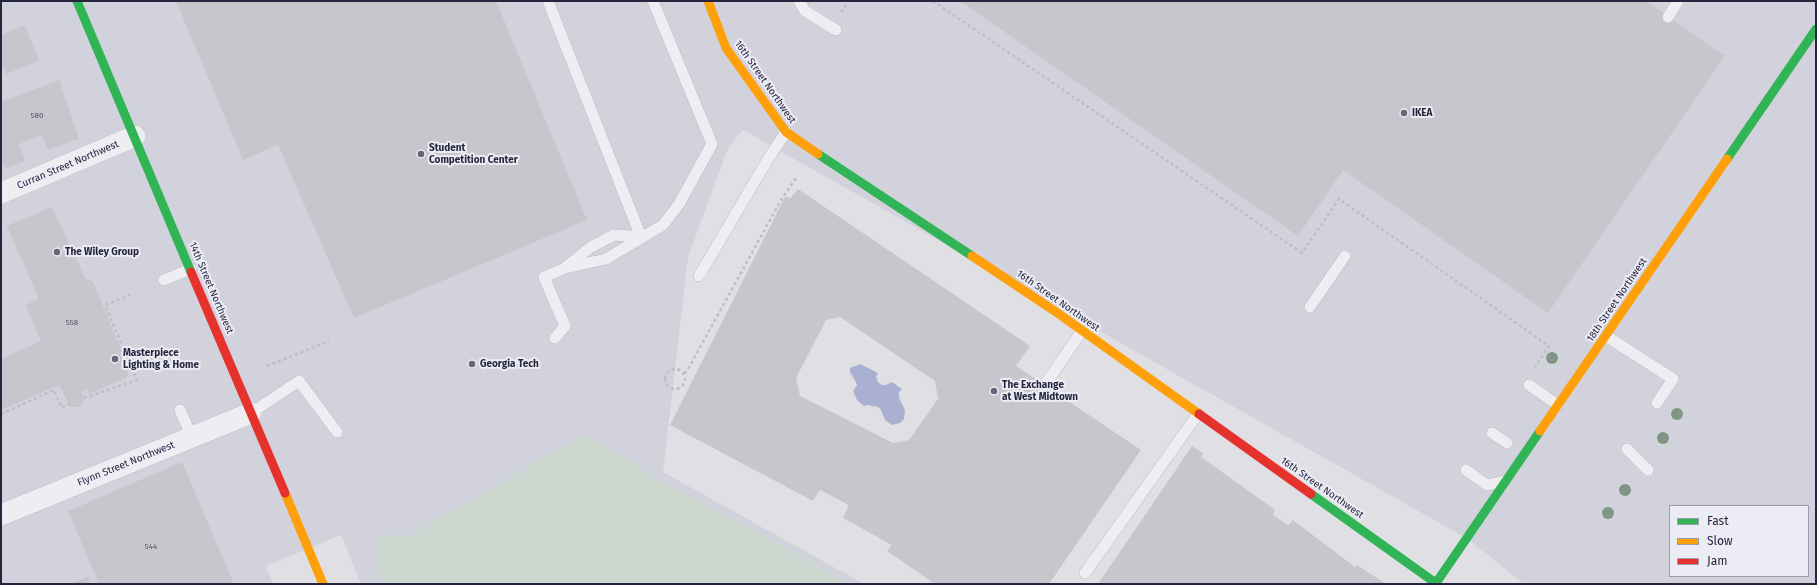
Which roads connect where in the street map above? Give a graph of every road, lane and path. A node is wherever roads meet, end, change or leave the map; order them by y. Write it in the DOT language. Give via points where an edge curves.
graph roads {
  1 [pos="77,1"];
  2 [pos="548,1"];
  3 [pos="653,1"];
  4 [pos="708,1"];
  5 [pos="799,1"];
  6 [pos="933,1"];
  7 [pos="1678,1"];
  8 [pos="1668,17"];
  9 [pos="1816,29"];
  10 [pos="836,30"];
  11 [pos="786,132"];
  12 [pos="135,136"];
  13 [pos="796,178"];
  14 [pos="1,193"];
  15 [pos="641,238"];
  16 [pos="1344,256"];
  17 [pos="565,268"];
  18 [pos="191,269"];
  19 [pos="699,276"];
  20 [pos="164,280"];
  21 [pos="130,295"];
  22 [pos="1310,307"];
  23 [pos="1082,331"];
  24 [pos="1606,336"];
  25 [pos="555,338"];
  26 [pos="329,341"];
  27 [pos="267,366"];
  28 [pos="1532,370"];
  29 [pos="684,373"];
  30 [pos="1529,385"];
  31 [pos="1044,386"];
  32 [pos="84,398"];
  33 [pos="1657,403"];
  34 [pos="69,404"];
  35 [pos="1558,405"];
  36 [pos="180,410"];
  37 [pos="251,413"];
  38 [pos="1,414"];
  39 [pos="1198,414"];
  40 [pos="337,432"];
  41 [pos="1492,433"];
  42 [pos="192,437"];
  43 [pos="1507,443"];
  44 [pos="1627,449"];
  45 [pos="1466,470"];
  46 [pos="1648,470"];
  47 [pos="1506,481"];
  48 [pos="1,514"];
  49 [pos="1085,573"];
  50 [pos="1437,583"];
  51 [pos="323,584"];
  1 -- 12 [label="street, 14th Street Northwest"];
  2 -- 15 [label="lane"];
  3 -- 15 [label="lane" via="712,144 679,204 663,225"];
  4 -- 11 [label="street, 16th Street Northwest" via="726,48"];
  5 -- 10 [label="lane" via="805,11"];
  6 -- 28 [label="path" via="1302,253 1339,199 1549,346"];
  7 -- 8 [label="lane"];
  9 -- 24 [label="street, 18th Street Northwest"];
  11 -- 19 [label="lane"];
  11 -- 23 [label="street, 16th Street Northwest"];
  12 -- 14 [label="street, Curran Street Northwest"];
  12 -- 18 [label="street, 14th Street Northwest"];
  13 -- 29 [label="path" via="781,200"];
  15 -- 17 [label="lane" via="606,259"];
  15 -- 17 [label="lane" via="614,235 590,247"];
  16 -- 22 [label="lane"];
  17 -- 25 [label="lane" via="544,277 565,326"];
  18 -- 20 [label="lane"];
  18 -- 37 [label="street, 14th Street Northwest"];
  21 -- 32 [label="path" via="105,305 137,380"];
  23 -- 31 [label="lane"];
  23 -- 39 [label="street, 16th Street Northwest"];
  24 -- 33 [label="lane" via="1673,379"];
  24 -- 35 [label="street, 18th Street Northwest"];
  26 -- 27 [label="path"];
  29 -- 29 [label="path" via="685,381 679,388 669,387 666,383 667,372 671,369 677,368"];
  30 -- 35 [label="lane"];
  34 -- 38 [label="path" via="62,408 54,390"];
  35 -- 47 [label="street, 18th Street Northwest"];
  36 -- 42 [label="lane"];
  37 -- 40 [label="lane" via="299,381"];
  37 -- 42 [label="street, Flynn Street Northwest"];
  37 -- 51 [label="street, 14th Street Northwest"];
  39 -- 49 [label="lane"];
  39 -- 50 [label="street, 16th Street Northwest"];
  41 -- 43 [label="lane"];
  42 -- 48 [label="street, Flynn Street Northwest"];
  44 -- 46 [label="lane"];
  45 -- 47 [label="lane" via="1487,484"];
  47 -- 50 [label="street, 18th Street Northwest"];
}
